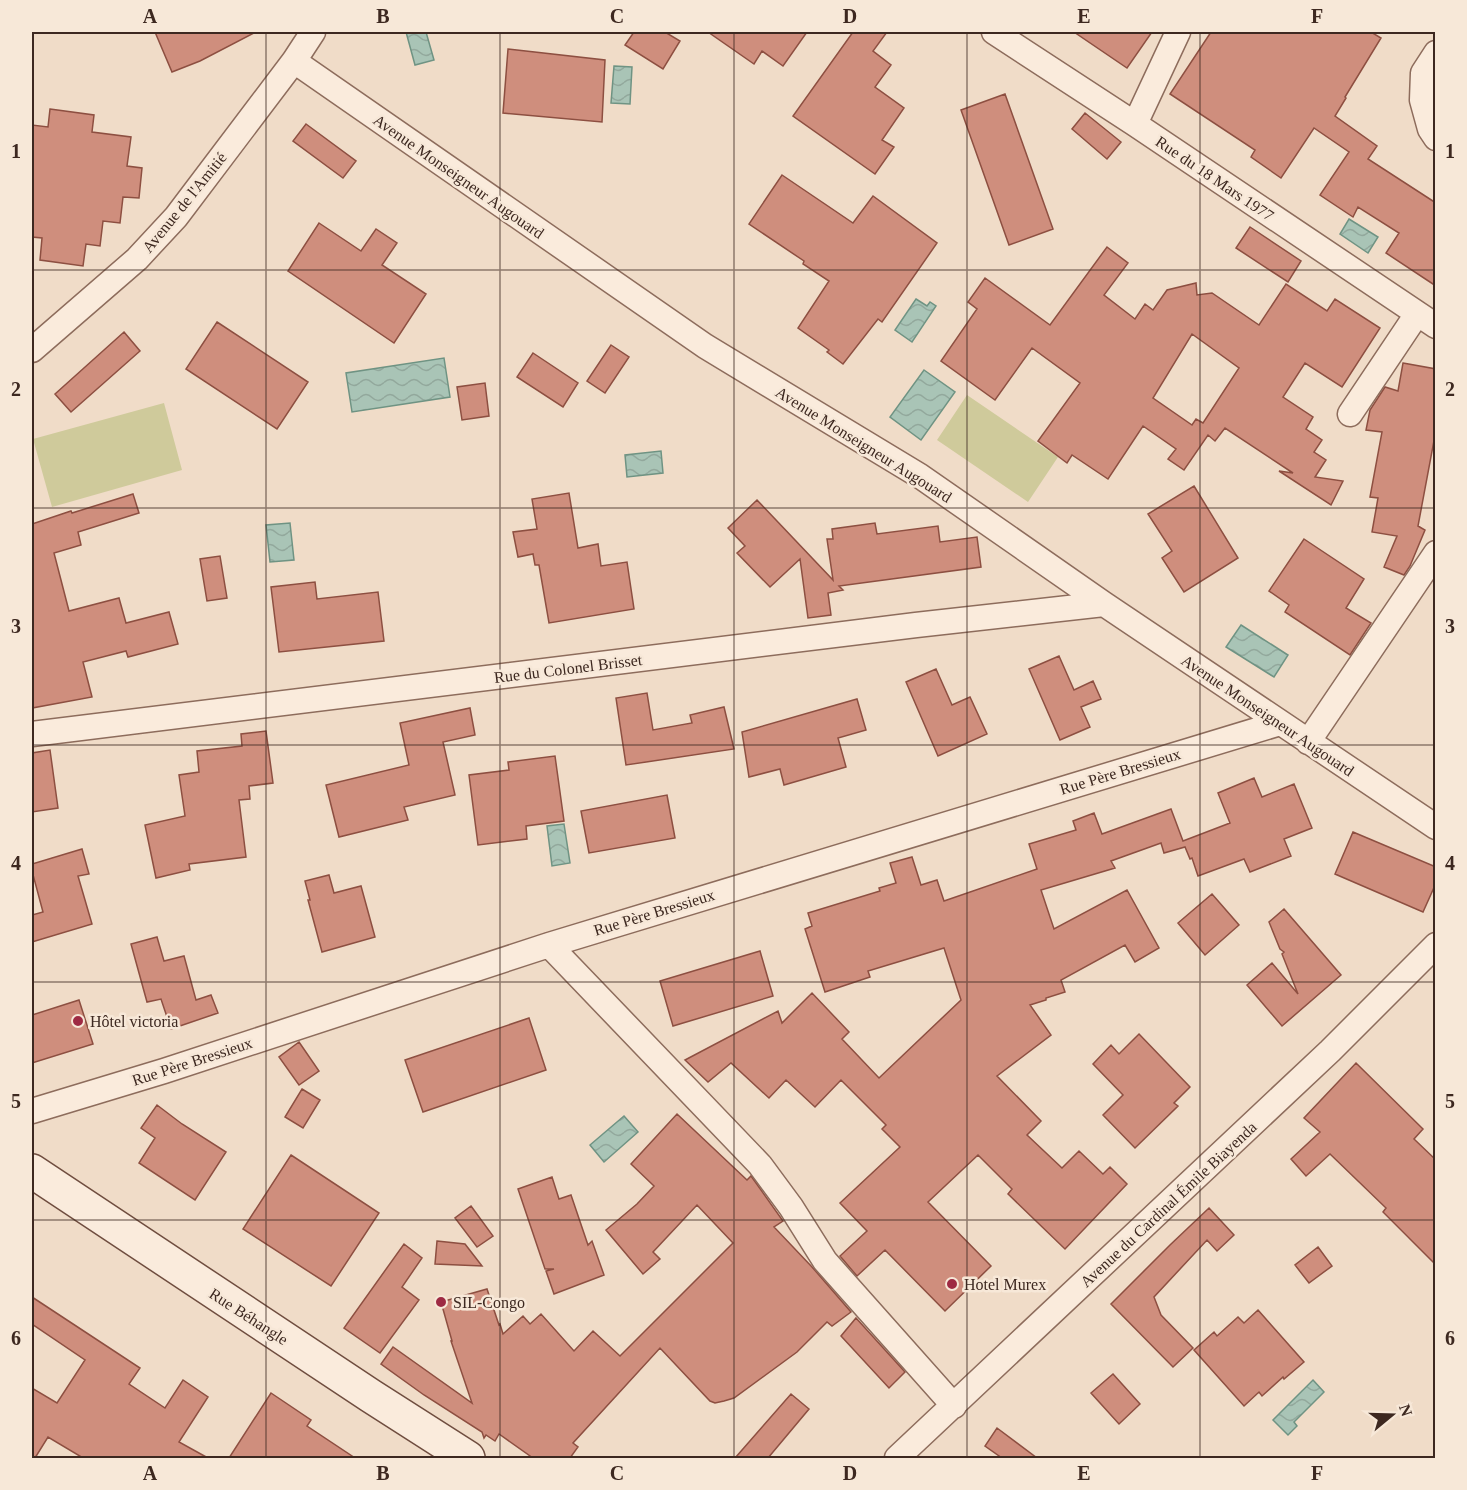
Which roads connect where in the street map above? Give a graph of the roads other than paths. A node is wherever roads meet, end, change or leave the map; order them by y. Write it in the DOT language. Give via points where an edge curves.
graph roads {
  1 [pos="313,32"];
  2 [pos="994,32"];
  3 [pos="1178,32"];
  4 [pos="1436,52"];
  5 [pos="294,61"];
  6 [pos="1135,124"];
  7 [pos="1436,138"];
  8 [pos="1426,320"];
  9 [pos="32,350"];
  10 [pos="1350,414"];
  11 [pos="1436,553"];
  12 [pos="1104,604"];
  13 [pos="1280,723"];
  14 [pos="32,734"];
  15 [pos="1308,742"];
  16 [pos="1436,827"];
  17 [pos="549,945"];
  18 [pos="1436,945"];
  19 [pos="32,1111"];
  20 [pos="32,1171"];
  21 [pos="954,1406"];
  22 [pos="468,1458"];
  23 [pos="897,1458"];
  1 -- 5 [label="street, Avenue de l'Amitié"];
  2 -- 6 [label="street, Rue du 18 Mars 1977"];
  3 -- 6 [label="street"];
  4 -- 7 [label="street" via="1423,72 1422,100"];
  5 -- 9 [label="street, Avenue de l'Amitié" via="176,217 137,259"];
  5 -- 12 [label="street, Avenue Monseigneur Augouard" via="705,346 920,476"];
  6 -- 8 [label="street, Rue du 18 Mars 1977"];
  8 -- 10 [label="street"];
  11 -- 15 [label="street"];
  12 -- 13 [label="street, Avenue Monseigneur Augouard"];
  12 -- 14 [label="street, Rue du Colonel Brisset"];
  13 -- 15 [label="street, Avenue Monseigneur Augouard"];
  13 -- 17 [label="street, Rue Père Bressieux"];
  15 -- 16 [label="street, Avenue Monseigneur Augouard"];
  17 -- 19 [label="street, Rue Père Bressieux"];
  17 -- 21 [label="street" via="760,1166 825,1261"];
  18 -- 21 [label="street, Avenue du Cardinal Émile Biayenda" via="1330,1051"];
  20 -- 22 [label="street, Rue Béhangle"];
  21 -- 23 [label="street, Avenue du Cardinal Émile Biayenda"];
}
